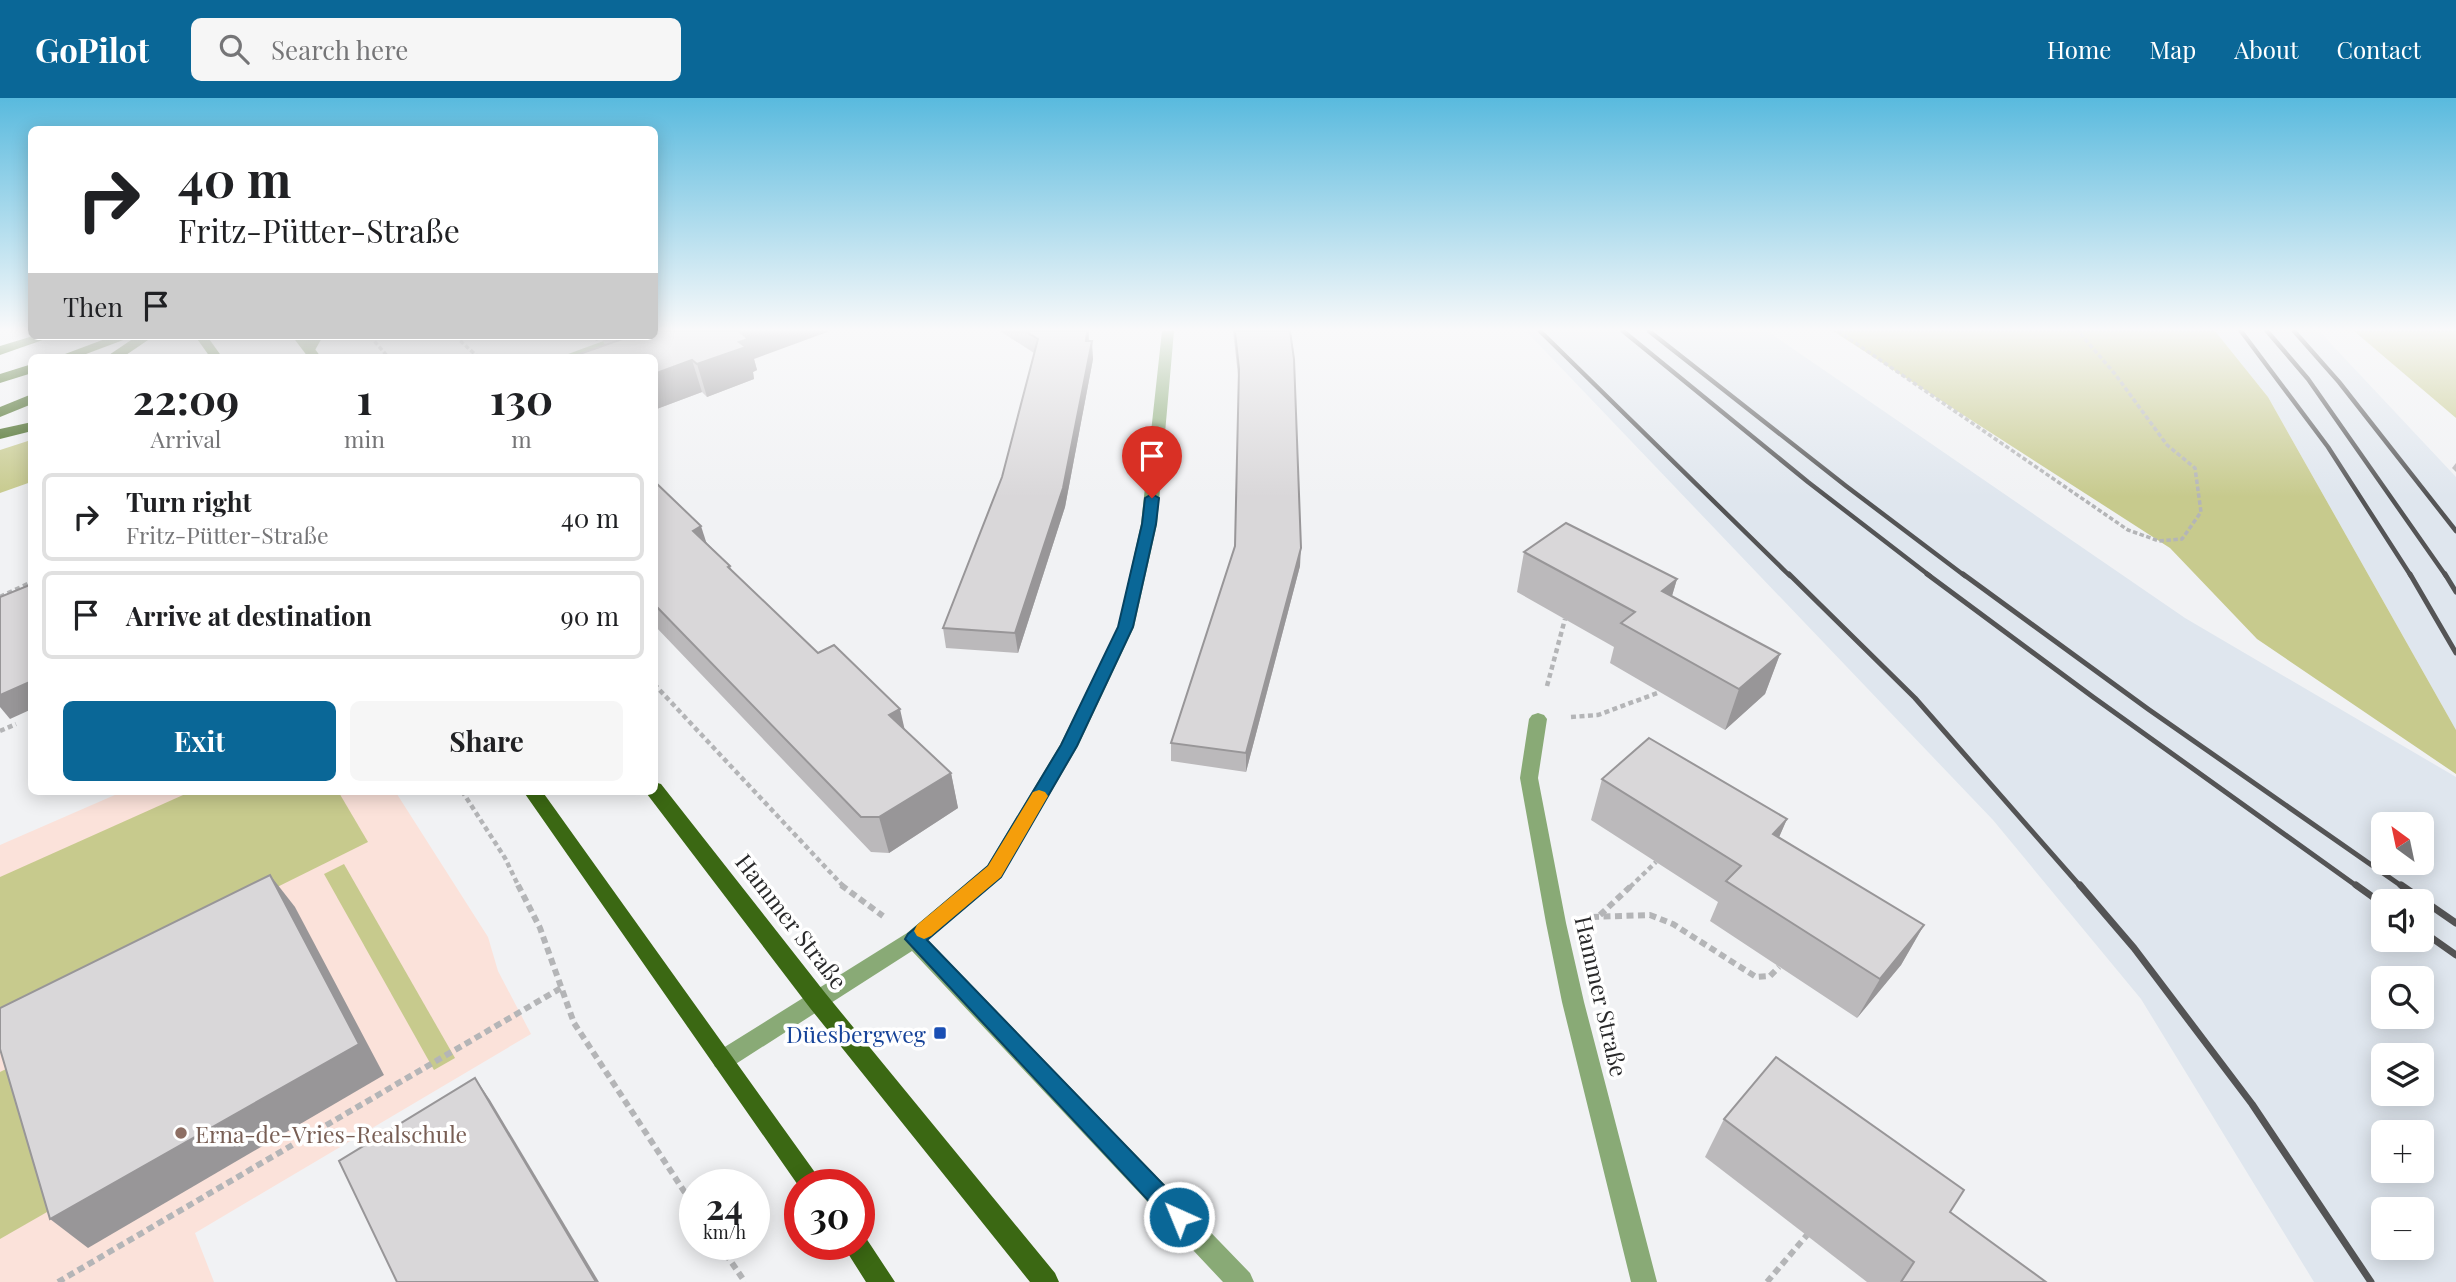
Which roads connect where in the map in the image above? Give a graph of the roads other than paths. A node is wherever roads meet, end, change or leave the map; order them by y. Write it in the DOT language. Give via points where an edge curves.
graph roads {
  1 [pos="1163,386"];
  2 [pos="28,400"];
  3 [pos="0,413"];
  4 [pos="28,427"];
  5 [pos="0,434"];
  6 [pos="1538,719"];
  7 [pos="658,794"];
  8 [pos="535,795"];
  9 [pos="914,939"];
  10 [pos="818,1001"];
  11 [pos="723,1060"];
  12 [pos="801,1169"];
  13 [pos="866,1260"];
  14 [pos="882,1282"];
  15 [pos="1046,1282"];
  16 [pos="1241,1282"];
  17 [pos="1644,1282"];
  1 -- 9 [label="street" via="1149,524 1126,627 1069,746 994,872"];
  2 -- 3 [label="highway"];
  4 -- 5 [label="highway"];
  6 -- 17 [label="street, Hammer Straße" via="1529,778 1556,923"];
  7 -- 10 [label="main road, Hammer Straße"];
  8 -- 11 [label="main road"];
  9 -- 10 [label="street"];
  9 -- 16 [label="street"];
  10 -- 11 [label="street"];
  10 -- 15 [label="main road, Hammer Straße"];
  11 -- 12 [label="main road"];
  13 -- 14 [label="main road"];
}
